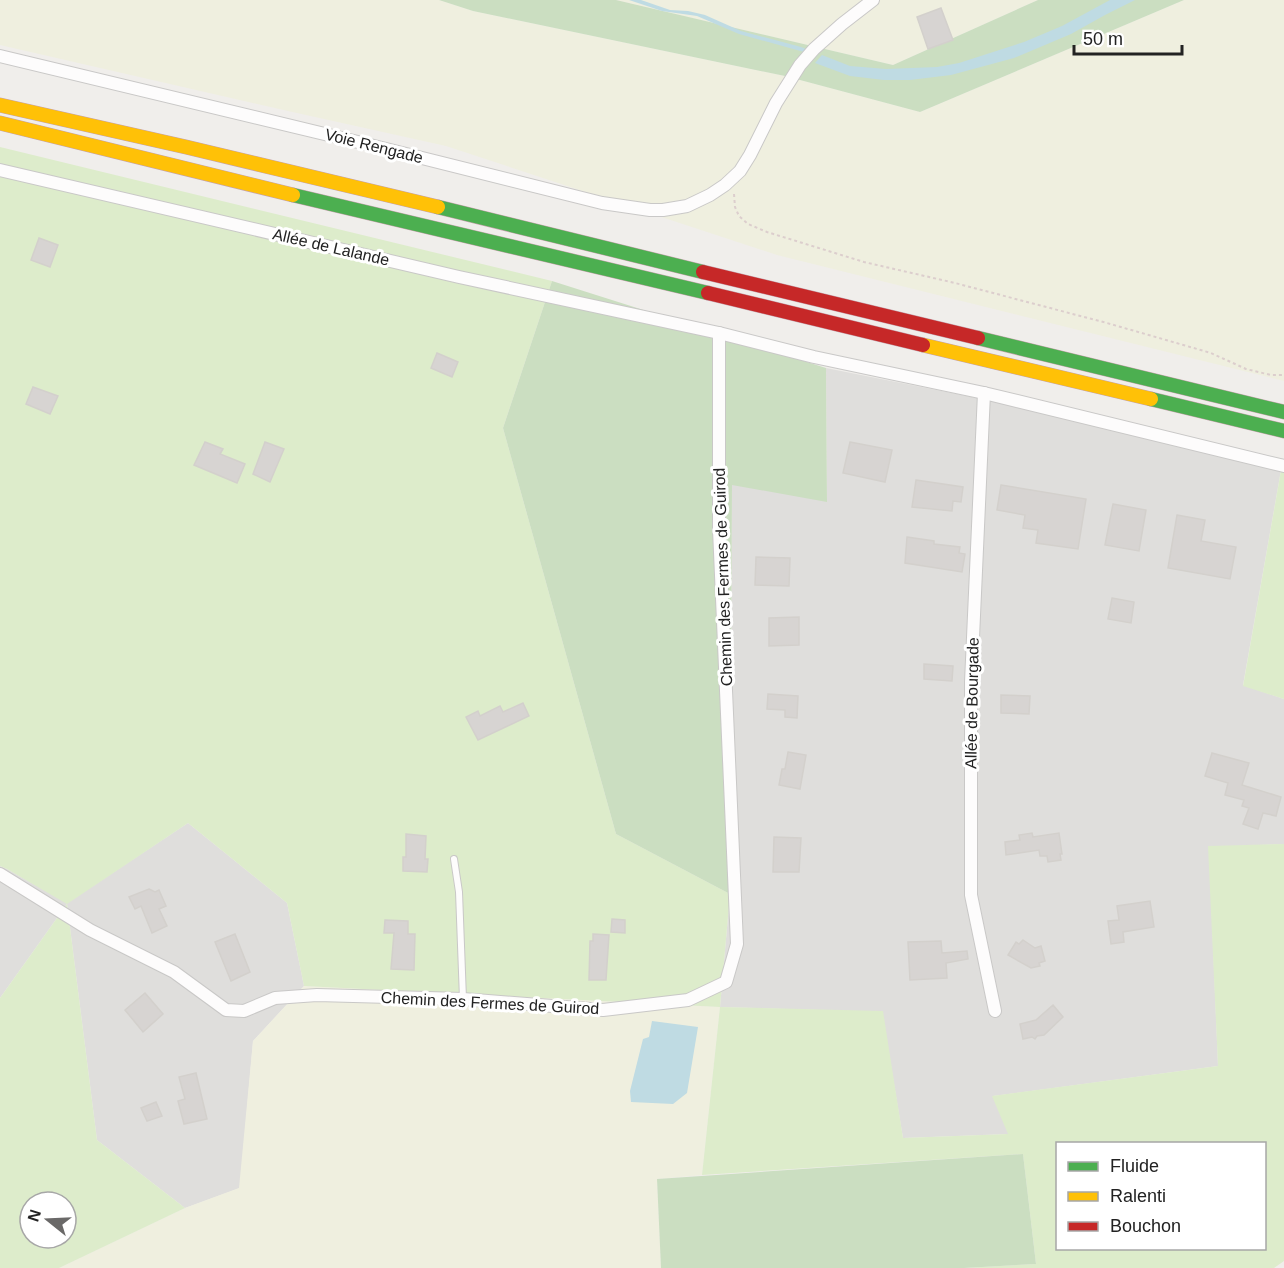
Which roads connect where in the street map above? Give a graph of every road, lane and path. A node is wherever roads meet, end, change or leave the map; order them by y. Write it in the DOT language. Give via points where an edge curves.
graph roads {
  1 [pos="873,0"];
  2 [pos="0,56"];
  3 [pos="0,105"];
  4 [pos="0,123"];
  5 [pos="0,170"];
  6 [pos="740,171"];
  7 [pos="719,333"];
  8 [pos="1284,375"];
  9 [pos="984,393"];
  10 [pos="1284,411"];
  11 [pos="1284,431"];
  12 [pos="1284,466"];
  13 [pos="454,860"];
  14 [pos="0,874"];
  15 [pos="463,999"];
  16 [pos="995,1011"];
  1 -- 6 [label="street" via="800,65"];
  2 -- 6 [label="street, Voie Rengade" via="627,207 663,210 687,206 710,195"];
  3 -- 10 [label="highway" via="303,174"];
  4 -- 11 [label="highway"];
  5 -- 7 [label="street, Allée de Lalande"];
  6 -- 8 [label="path" via="734,196 739,216 767,232 864,262 1107,323 1211,353 1246,369"];
  7 -- 9 [label="street, Allée de Lalande"];
  7 -- 15 [label="street, Chemin des Fermes de Guirod" via="719,529 737,944 726,982 688,1000 603,1010"];
  9 -- 12 [label="street, Allée de Lalande"];
  9 -- 16 [label="street, Allée de Bourgade" via="971,682 971,895"];
  13 -- 15 [label="lane"];
  14 -- 15 [label="street, Chemin des Fermes de Guirod" via="90,930 174,972 226,1010 244,1011 275,998 317,995"];
}
